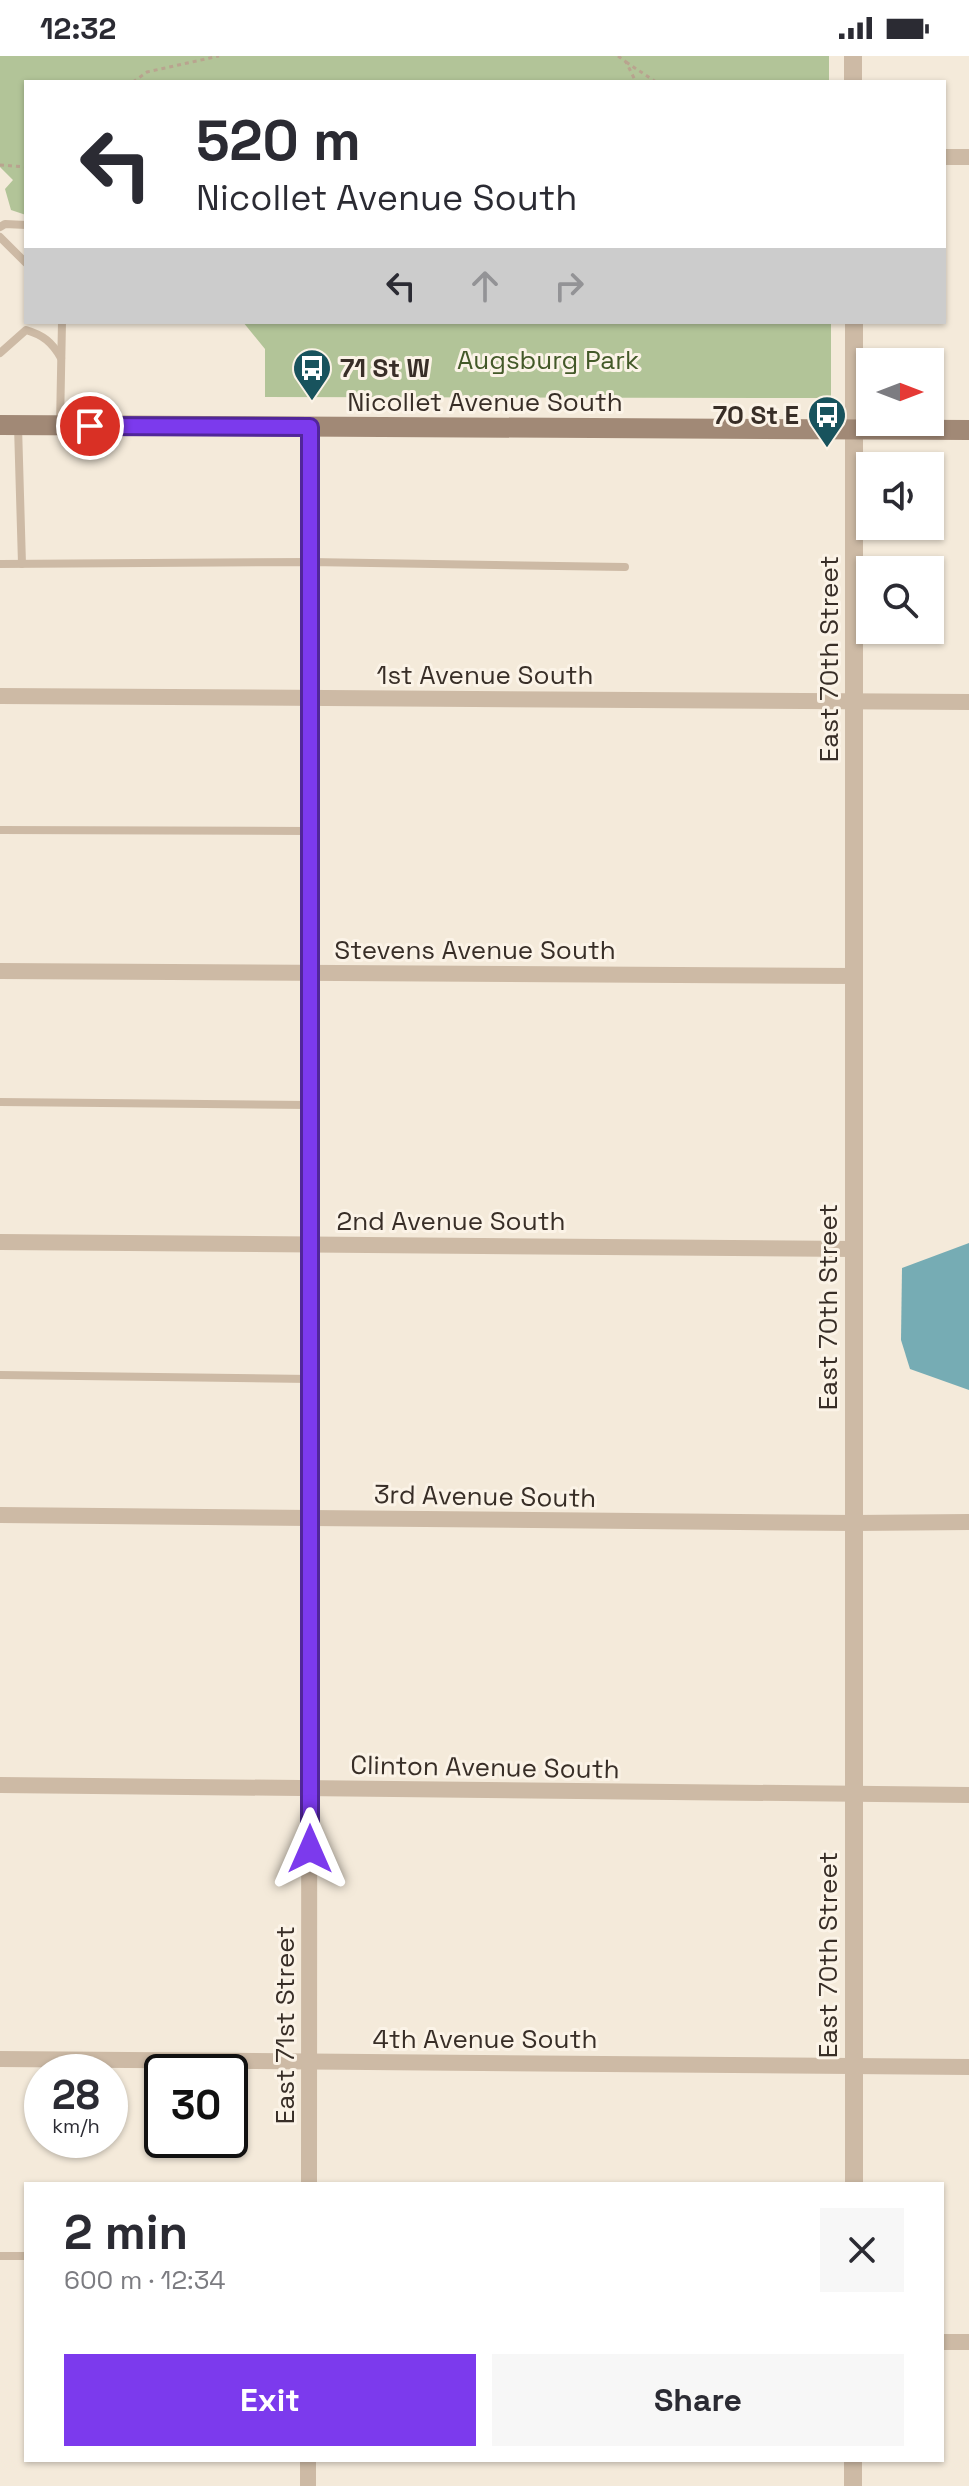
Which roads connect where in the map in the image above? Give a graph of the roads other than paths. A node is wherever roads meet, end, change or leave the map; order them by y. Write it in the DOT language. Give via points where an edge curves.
graph roads {
  1 [pos="853,56"];
  2 [pos="853,80"];
  3 [pos="946,157"];
  4 [pos="969,157"];
  5 [pos="24,225"];
  6 [pos="0,227"];
  7 [pos="0,237"];
  8 [pos="24,261"];
  9 [pos="62,324"];
  10 [pos="854,324"];
  11 [pos="0,353"];
  12 [pos="61,358"];
  13 [pos="9,425"];
  14 [pos="60,425"];
  15 [pos="310,427"];
  16 [pos="855,430"];
  17 [pos="969,430"];
  18 [pos="310,562"];
  19 [pos="0,564"];
  20 [pos="22,564"];
  21 [pos="625,567"];
  22 [pos="0,696"];
  23 [pos="310,698"];
  24 [pos="855,701"];
  25 [pos="969,702"];
  26 [pos="0,830"];
  27 [pos="310,831"];
  28 [pos="0,971"];
  29 [pos="310,973"];
  30 [pos="854,976"];
  31 [pos="0,1102"];
  32 [pos="310,1105"];
  33 [pos="0,1242"];
  34 [pos="310,1244"];
  35 [pos="854,1249"];
  36 [pos="0,1375"];
  37 [pos="310,1379"];
  38 [pos="0,1515"];
  39 [pos="310,1518"];
  40 [pos="969,1522"];
  41 [pos="854,1523"];
  42 [pos="0,1785"];
  43 [pos="310,1789"];
  44 [pos="854,1795"];
  45 [pos="969,1795"];
  46 [pos="0,2059"];
  47 [pos="309,2061"];
  48 [pos="854,2066"];
  49 [pos="969,2067"];
  50 [pos="309,2182"];
  51 [pos="854,2182"];
  52 [pos="0,2256"];
  53 [pos="24,2256"];
  54 [pos="944,2342"];
  55 [pos="969,2342"];
  56 [pos="308,2462"];
  57 [pos="853,2462"];
  58 [pos="308,2486"];
  59 [pos="853,2486"];
  1 -- 2 [label="street"];
  3 -- 4 [label="street"];
  5 -- 6 [label="lane"];
  7 -- 8 [label="lane"];
  9 -- 12 [label="lane"];
  10 -- 16 [label="street, East 70th Street"];
  11 -- 12 [label="lane" via="26,330 53,344"];
  12 -- 14 [label="lane"];
  13 -- 14 [label="main road, Nicollet Avenue South"];
  13 -- 20 [label="lane"];
  14 -- 15 [label="main road, Nicollet Avenue South"];
  15 -- 16 [label="main road, Nicollet Avenue South"];
  15 -- 18 [label="street, East 71st Street"];
  16 -- 17 [label="main road, Nicollet Avenue South"];
  16 -- 24 [label="street, East 70th Street"];
  18 -- 20 [label="lane"];
  18 -- 21 [label="lane"];
  18 -- 23 [label="street, East 71st Street"];
  19 -- 20 [label="lane"];
  22 -- 23 [label="street, 1st Avenue South"];
  23 -- 24 [label="street, 1st Avenue South"];
  23 -- 27 [label="street, East 71st Street"];
  24 -- 25 [label="street, 1st Avenue South"];
  24 -- 30 [label="street, East 70th Street"];
  26 -- 27 [label="lane"];
  27 -- 29 [label="street, East 71st Street"];
  28 -- 29 [label="street, Stevens Avenue South"];
  29 -- 30 [label="street, Stevens Avenue South"];
  29 -- 32 [label="street, East 71st Street"];
  30 -- 35 [label="street, East 70th Street"];
  31 -- 32 [label="lane"];
  32 -- 34 [label="street, East 71st Street"];
  33 -- 34 [label="street, 2nd Avenue South"];
  34 -- 35 [label="street, 2nd Avenue South"];
  34 -- 37 [label="street, East 71st Street"];
  35 -- 41 [label="street, East 70th Street"];
  36 -- 37 [label="lane"];
  37 -- 39 [label="street, East 71st Street"];
  38 -- 39 [label="street, 3rd Avenue South"];
  39 -- 41 [label="street, 3rd Avenue South"];
  39 -- 43 [label="street, East 71st Street"];
  40 -- 41 [label="street, 3rd Avenue South"];
  41 -- 44 [label="street, East 70th Street"];
  42 -- 43 [label="street, Clinton Avenue South"];
  43 -- 44 [label="street, Clinton Avenue South"];
  43 -- 47 [label="street, East 71st Street"];
  44 -- 45 [label="street, Clinton Avenue South"];
  44 -- 48 [label="street, East 70th Street"];
  46 -- 47 [label="street, 4th Avenue South"];
  47 -- 48 [label="street, 4th Avenue South"];
  47 -- 50 [label="street, East 71st Street"];
  48 -- 49 [label="street, 4th Avenue South"];
  48 -- 51 [label="street, East 70th Street"];
  52 -- 53 [label="lane"];
  54 -- 55 [label="street"];
  56 -- 58 [label="street"];
  57 -- 59 [label="street"];
}
